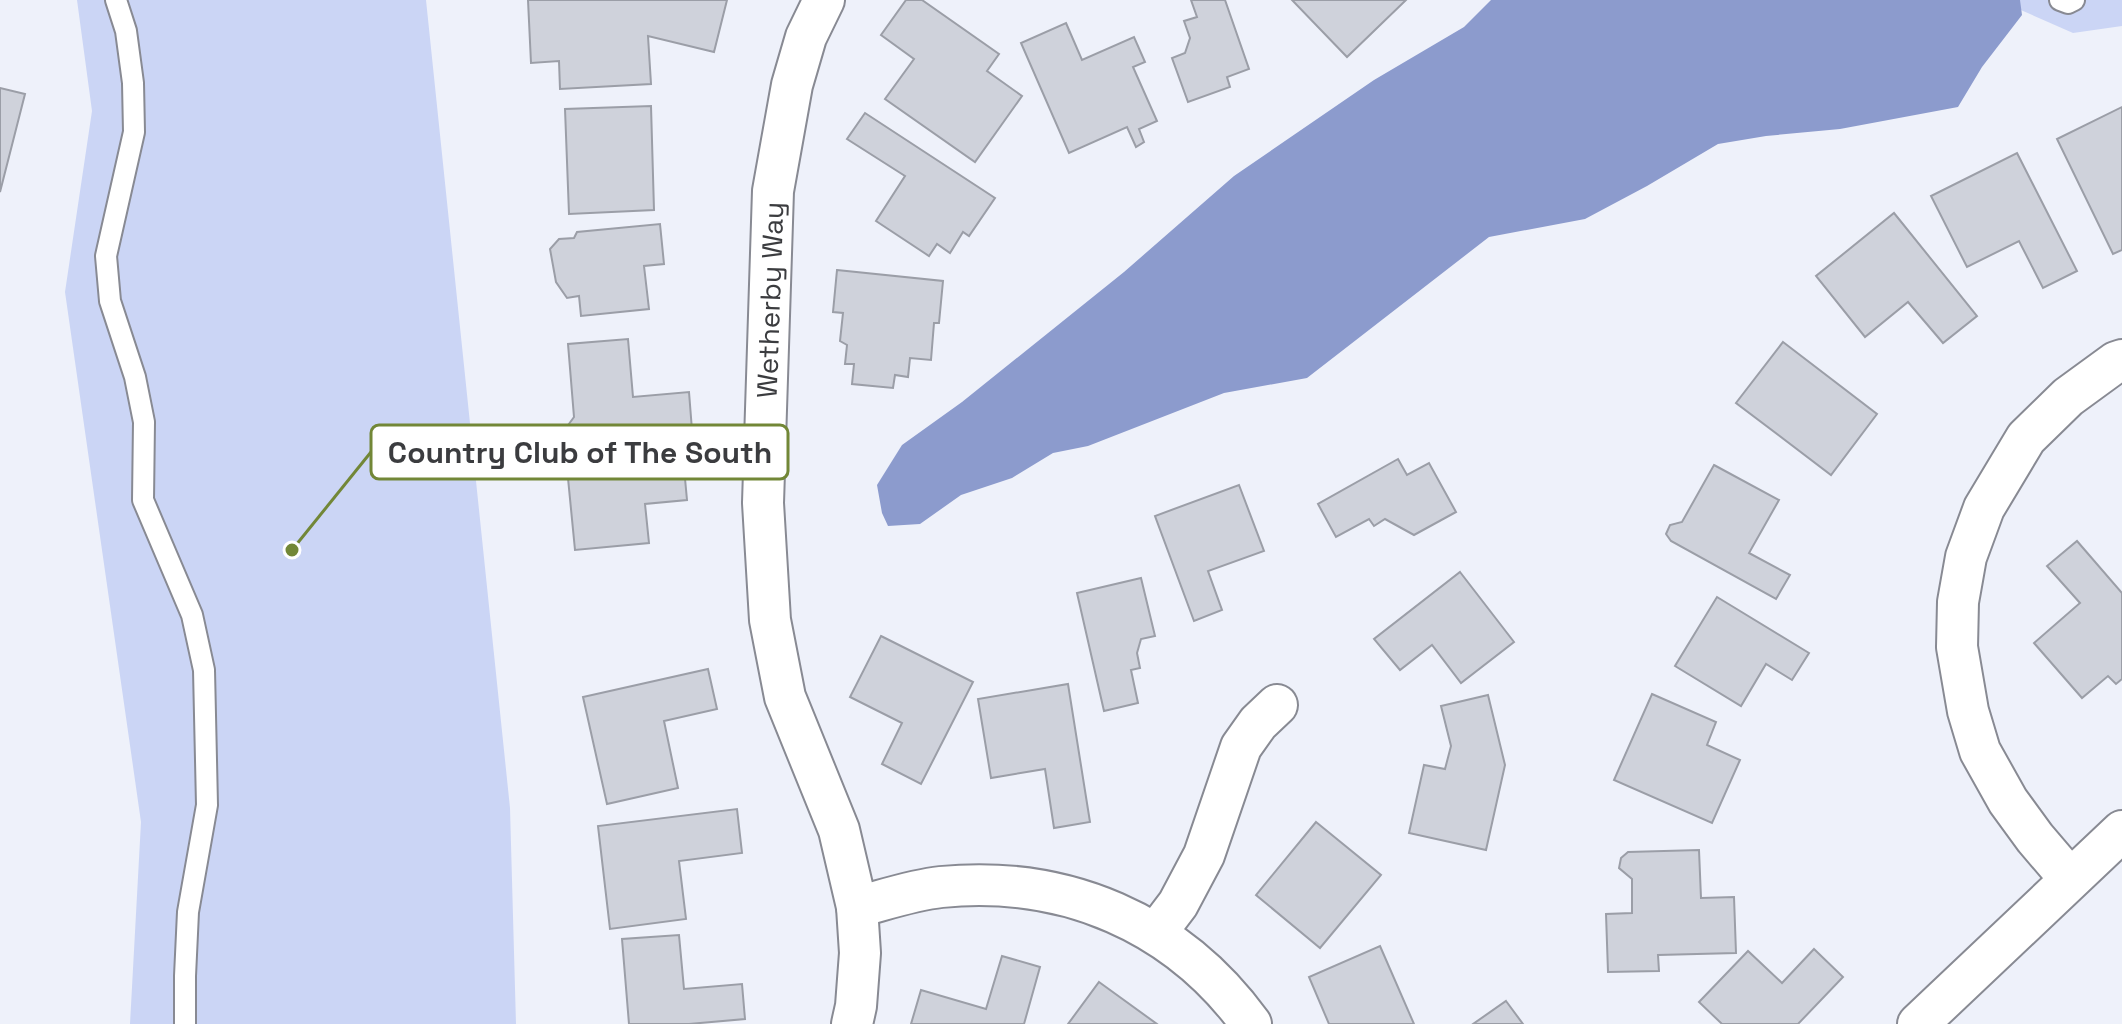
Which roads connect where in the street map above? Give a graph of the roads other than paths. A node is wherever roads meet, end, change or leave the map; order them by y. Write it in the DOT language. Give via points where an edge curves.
graph roads {
  1 [pos="116,0"];
  2 [pos="824,0"];
  3 [pos="2060,0"];
  4 [pos="2074,0"];
  5 [pos="2122,360"];
  6 [pos="1277,705"];
  7 [pos="2122,831"];
  8 [pos="2070,879"];
  9 [pos="857,907"];
  10 [pos="1156,933"];
  11 [pos="185,1024"];
  12 [pos="852,1024"];
  13 [pos="1251,1024"];
  14 [pos="1918,1024"];
  1 -- 11 [label="lane" via="126,31 134,132 106,256 110,301 144,422 143,500 192,615 204,670 207,805 188,912"];
  2 -- 9 [label="street, Wetherby Way" via="792,85 773,191 763,503 770,620 785,697 839,830"];
  3 -- 4 [label="lane"];
  5 -- 8 [label="street" via="2068,397 2026,438 1984,508 1966,557 1958,602 1957,647 1980,751 2008,801"];
  6 -- 10 [label="street" via="1241,747 1204,855"];
  7 -- 8 [label="street"];
  8 -- 14 [label="street"];
  9 -- 10 [label="street" via="939,887 1012,885 1089,901"];
  9 -- 12 [label="street, Wetherby Way" via="860,953"];
  10 -- 13 [label="street" via="1209,974"];
}
